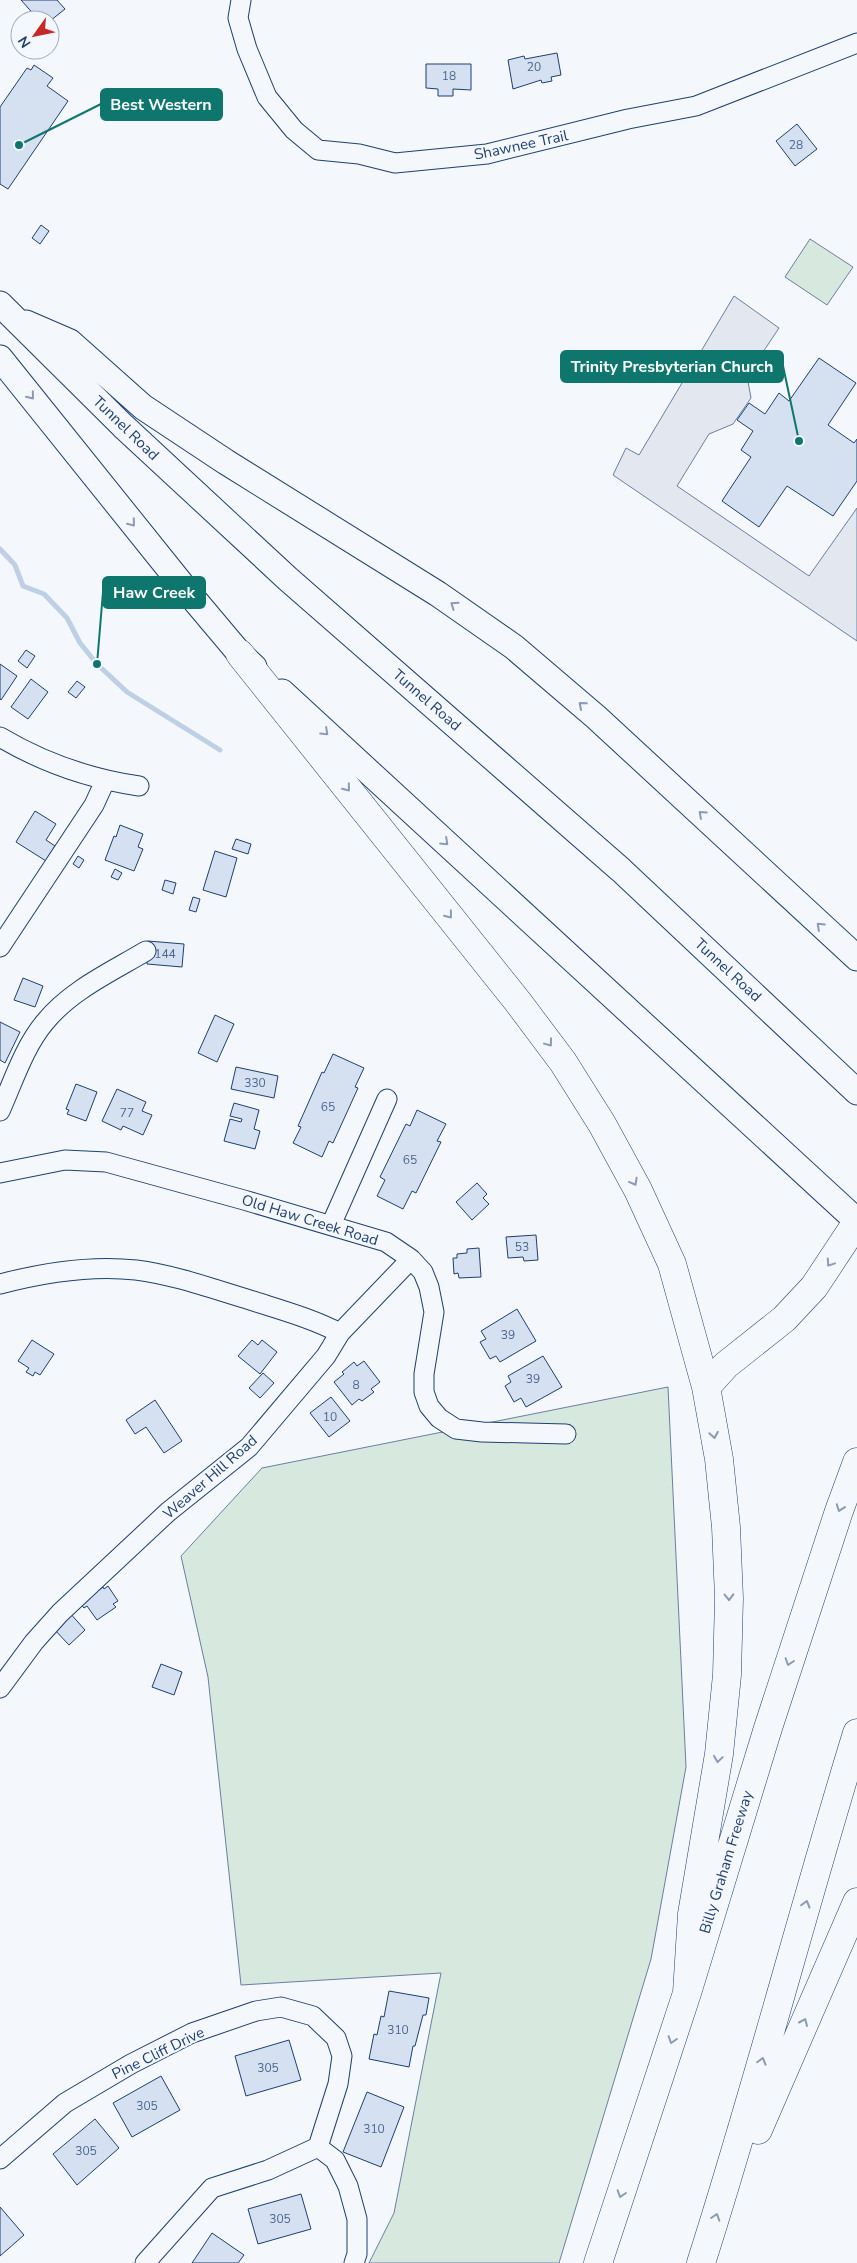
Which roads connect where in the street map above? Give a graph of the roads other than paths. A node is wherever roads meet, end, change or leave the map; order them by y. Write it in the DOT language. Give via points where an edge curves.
graph roads {
  1 [pos="241,0"];
  2 [pos="857,43"];
  3 [pos="6,311"];
  4 [pos="0,358"];
  5 [pos="240,654"];
  6 [pos="0,737"];
  7 [pos="105,781"];
  8 [pos="139,786"];
  9 [pos="0,947"];
  10 [pos="146,951"];
  11 [pos="857,958"];
  12 [pos="857,1092"];
  13 [pos="388,1099"];
  14 [pos="0,1111"];
  15 [pos="0,1173"];
  16 [pos="857,1222"];
  17 [pos="331,1225"];
  18 [pos="411,1259"];
  19 [pos="0,1284"];
  20 [pos="340,1333"];
  21 [pos="706,1387"];
  22 [pos="566,1434"];
  23 [pos="857,1462"];
  24 [pos="0,1688"];
  25 [pos="857,1733"];
  26 [pos="857,1902"];
  27 [pos="687,1993"];
  28 [pos="318,2147"];
  29 [pos="735,2158"];
  30 [pos="0,2159"];
  31 [pos="145,2263"];
  32 [pos="354,2263"];
  33 [pos="598,2263"];
  34 [pos="701,2263"];
  1 -- 2 [label="street, Shawnee Trail" via="238,18 247,48 268,98 294,130 318,150 359,154 395,163 487,154 696,106"];
  11 -- 3 [label="main road, one-way" via="596,717 514,647 438,594 143,407 70,342"];
  3 -- 12 [label="main road, Tunnel Road" via="123,426 288,579 621,870"];
  4 -- 5 [label="main road, one-way"];
  5 -- 16 [label="main road, one-way"];
  5 -- 21 [label="highway, one-way" via="518,1002 592,1108 638,1190 672,1264"];
  6 -- 7 [label="street" via="65,767"];
  7 -- 8 [label="street"];
  7 -- 9 [label="street" via="94,805"];
  10 -- 14 [label="street" via="78,992 45,1022 30,1043"];
  13 -- 17 [label="street"];
  15 -- 17 [label="street, Old Haw Creek Road" via="65,1160 106,1162"];
  16 -- 21 [label="highway, one-way" via="814,1287 784,1320 726,1365"];
  17 -- 18 [label="street, Old Haw Creek Road" via="386,1242"];
  18 -- 20 [label="street, Weaver Hill Road"];
  18 -- 22 [label="street, Old Haw Creek Road" via="423,1272 432,1298 434,1312 424,1366 424,1392 429,1406 439,1418 456,1429"];
  19 -- 20 [label="street" via="48,1274 136,1270 196,1283 318,1321"];
  20 -- 24 [label="street, Weaver Hill Road" via="326,1356 249,1448 168,1512 60,1613"];
  21 -- 27 [label="highway, one-way" via="719,1459 726,1527 729,1598 727,1675 719,1754 692,1914"];
  23 -- 27 [label="highway, Billy Graham Freeway, one-way" via="768,1728"];
  29 -- 25 [label="highway, one-way" via="810,1887"];
  29 -- 26 [label="highway, one-way" via="754,2138"];
  27 -- 33 [label="highway, Billy Graham Freeway, one-way"];
  28 -- 30 [label="street, Pine Cliff Drive" via="338,2084 342,2056 336,2038 313,2016 281,2007 192,2033 130,2064 65,2103"];
  28 -- 31 [label="street" via="268,2170 212,2188"];
  28 -- 32 [label="street" via="336,2160 348,2186 357,2219"];
  34 -- 29 [label="highway, one-way"];
}
